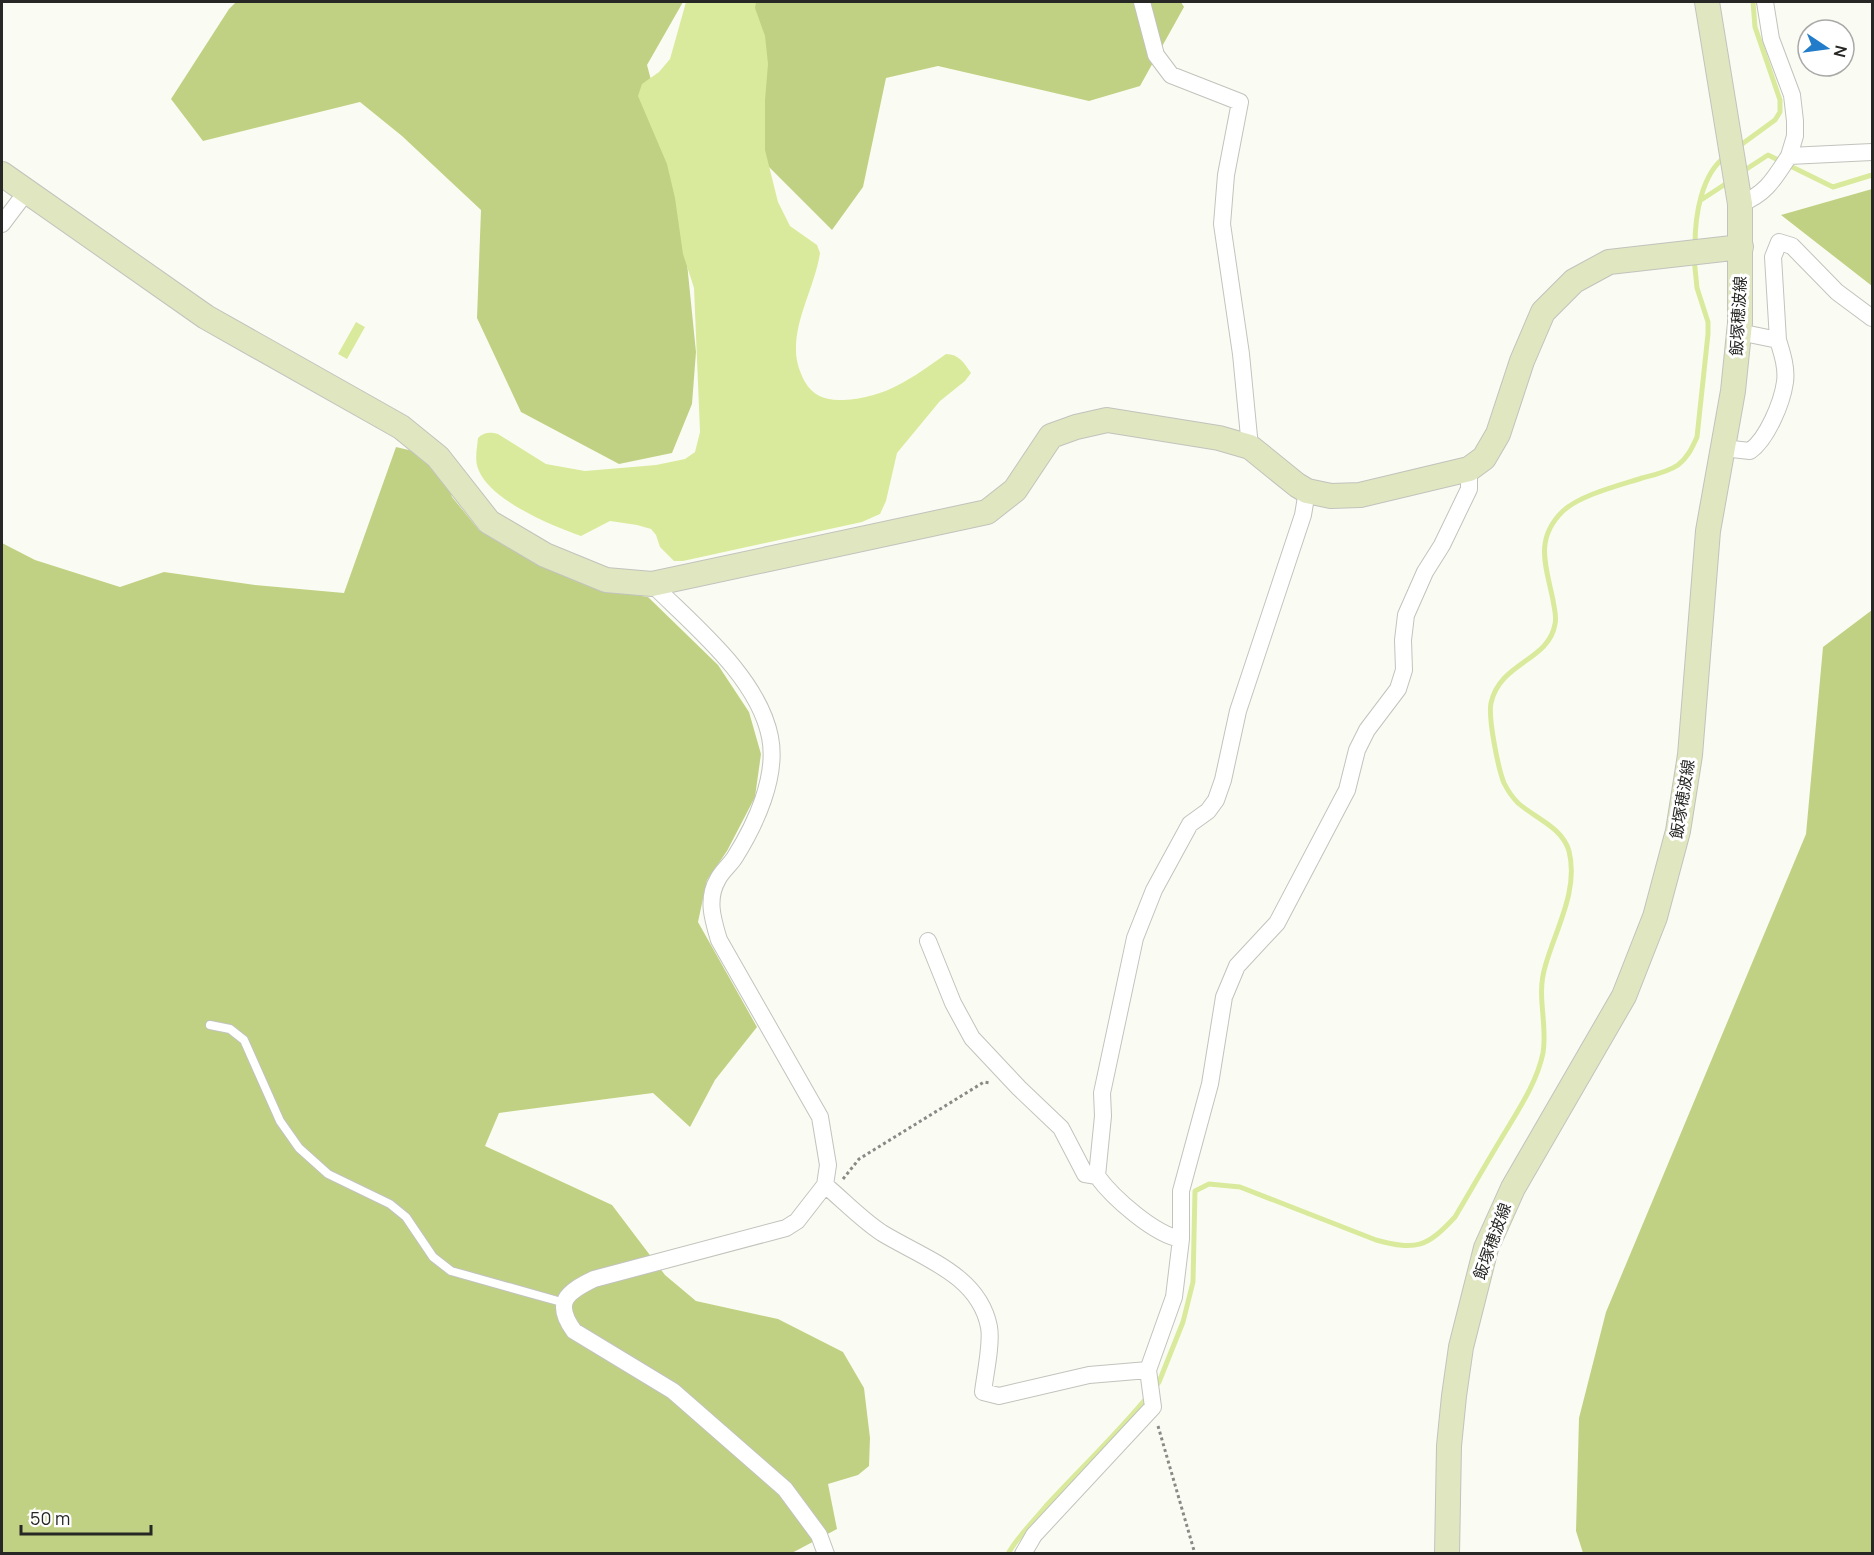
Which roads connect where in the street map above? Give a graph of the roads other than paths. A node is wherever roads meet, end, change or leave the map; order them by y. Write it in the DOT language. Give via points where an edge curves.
graph roads {
  1 [pos="1142,2"];
  2 [pos="1707,2"];
  3 [pos="1765,2"];
  4 [pos="1872,152"];
  5 [pos="1789,156"];
  6 [pos="2,174"];
  7 [pos="27,191"];
  8 [pos="1740,204"];
  9 [pos="2,224"];
  10 [pos="1741,247"];
  11 [pos="1872,318"];
  12 [pos="1739,332"];
  13 [pos="1778,340"];
  14 [pos="1250,447"];
  15 [pos="1723,448"];
  16 [pos="1469,469"];
  17 [pos="1308,491"];
  18 [pos="652,584"];
  19 [pos="928,941"];
  20 [pos="210,1025"];
  21 [pos="1097,1176"];
  22 [pos="829,1189"];
  23 [pos="1181,1239"];
  24 [pos="564,1303"];
  25 [pos="1149,1374"];
  26 [pos="826,1554"];
  27 [pos="1023,1554"];
  28 [pos="1447,1554"];
  1 -- 14 [label="street" via="1156,55 1172,75 1240,102 1226,175 1222,224 1242,354"];
  2 -- 8 [label="street, 飯塚穂波線"];
  3 -- 5 [label="street" via="1771,39 1792,96 1796,122"];
  4 -- 5 [label="street"];
  5 -- 8 [label="street" via="1771,184"];
  6 -- 7 [label="street"];
  7 -- 9 [label="street"];
  7 -- 18 [label="street" via="207,317 401,427 438,457 489,522 545,555 606,580"];
  8 -- 10 [label="street, 飯塚穂波線"];
  10 -- 12 [label="street, 飯塚穂波線"];
  10 -- 16 [label="street" via="1609,262 1574,281 1543,312 1498,434 1484,458"];
  11 -- 13 [label="street" via="1837,292 1792,246 1779,242 1773,257"];
  12 -- 13 [label="street"];
  12 -- 15 [label="street, 飯塚穂波線"];
  13 -- 15 [label="street" via="1786,380 1779,406 1759,444 1750,451"];
  14 -- 17 [label="street"];
  14 -- 18 [label="street" via="1219,438 1107,420 1076,427 1051,436 1014,490 987,512"];
  15 -- 28 [label="street, 飯塚穂波線" via="1708,531 1690,755 1668,875 1624,996 1513,1188 1486,1248 1461,1347 1454,1396"];
  16 -- 17 [label="street" via="1360,495 1331,496"];
  16 -- 23 [label="street" via="1469,489 1406,615 1404,670 1398,689 1367,730 1357,750 1347,790 1276,923 1237,966 1224,997 1210,1084 1181,1191"];
  17 -- 21 [label="street" via="1238,711 1216,800 1190,824 1154,890 1135,938 1102,1093"];
  18 -- 22 [label="street" via="736,669 759,706 770,736 772,759 765,798 735,858 717,880 710,911 718,940 820,1117"];
  19 -- 21 [label="street" via="972,1038 1061,1128 1085,1174"];
  20 -- 24 [label="lane" via="230,1029 244,1040 280,1120 299,1148 328,1174 390,1204 406,1217 433,1257 451,1271"];
  21 -- 23 [label="street" via="1129,1209 1172,1238"];
  22 -- 24 [label="street" via="786,1228 594,1279 572,1290"];
  22 -- 25 [label="street" via="881,1232 967,1284 983,1305 990,1330 983,1392 999,1396 1089,1375"];
  23 -- 25 [label="street" via="1174,1297"];
  24 -- 26 [label="street" via="565,1318 574,1331 673,1391 785,1490 819,1535"];
  25 -- 27 [label="street" via="1153,1404 1034,1535"];
}
